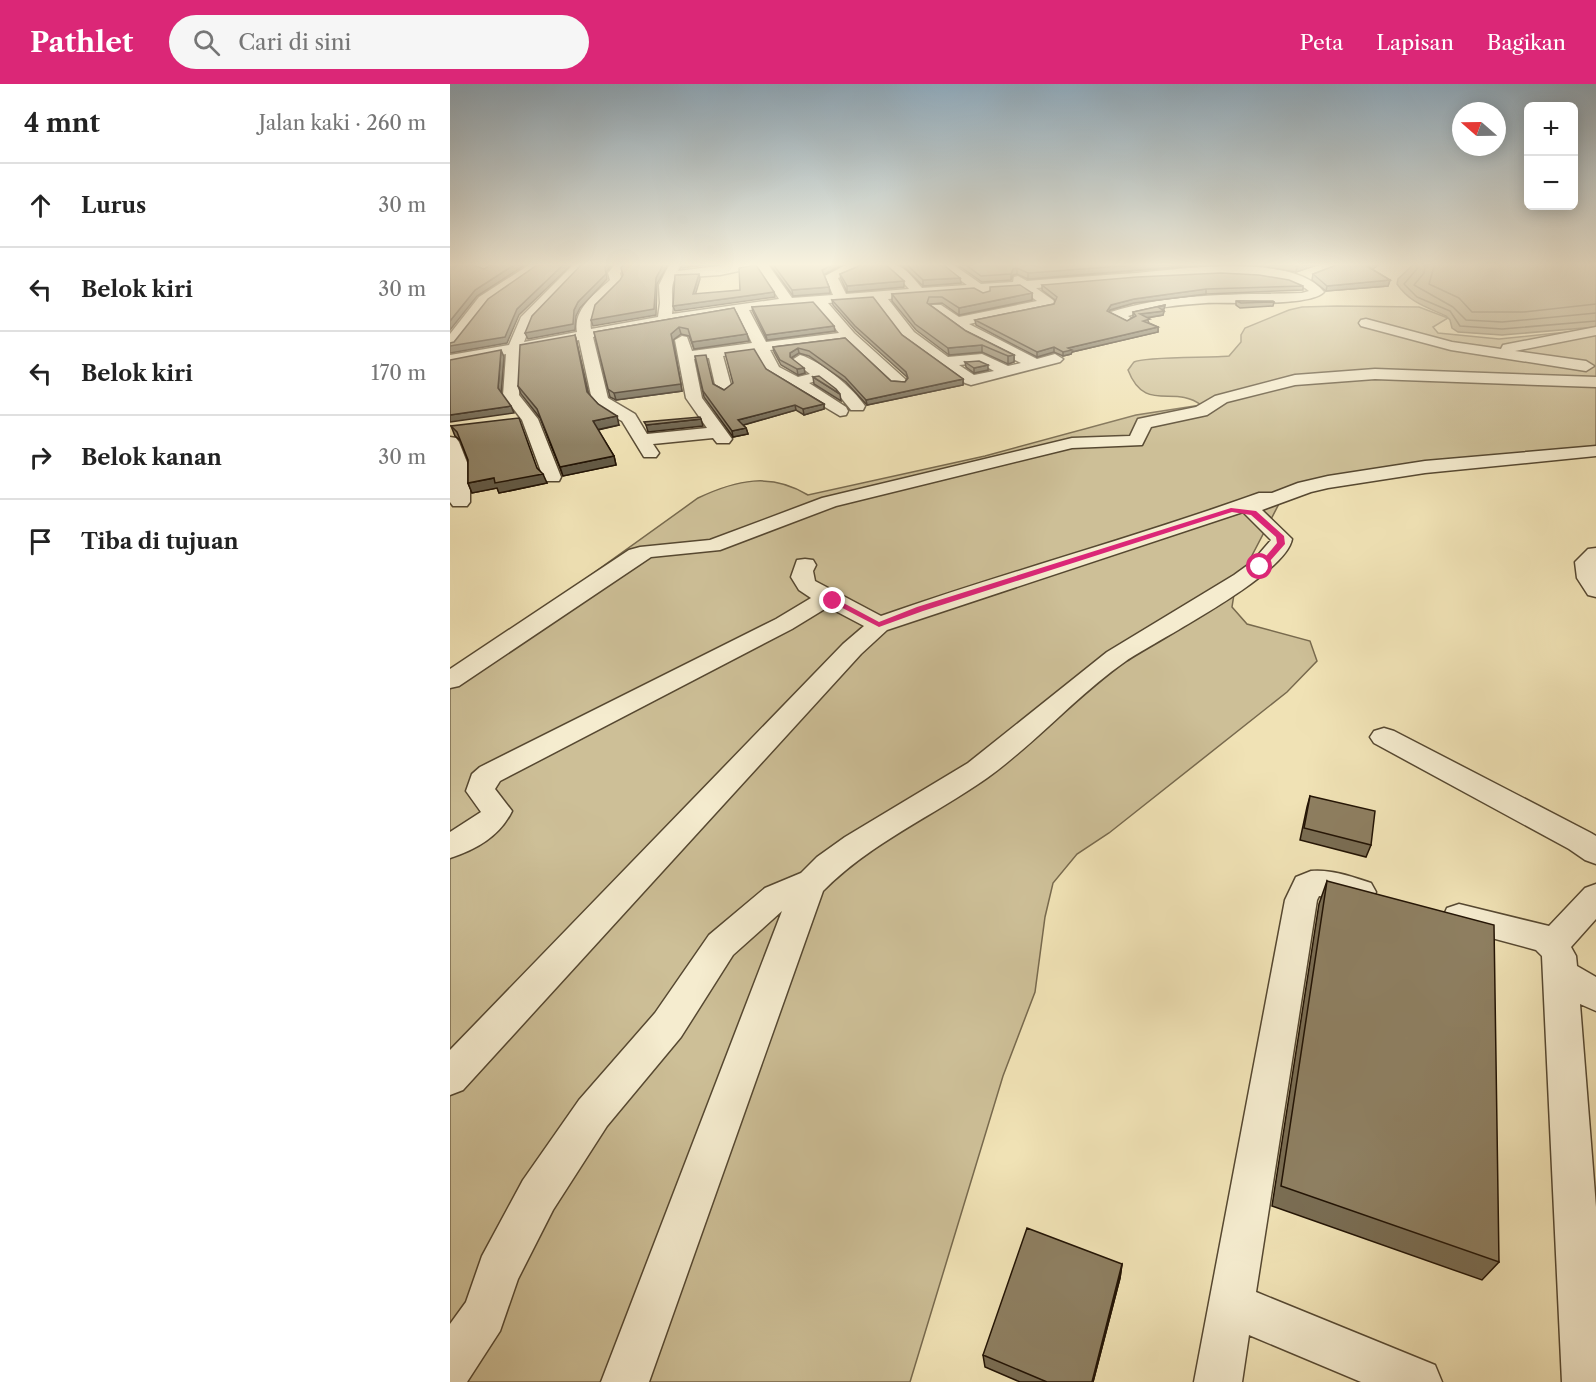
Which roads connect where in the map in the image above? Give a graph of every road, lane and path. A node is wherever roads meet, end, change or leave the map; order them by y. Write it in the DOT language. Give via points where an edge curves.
graph roads {
  1 [pos="466,324"];
  2 [pos="525,324"];
  3 [pos="583,324"];
  4 [pos="643,324"];
  5 [pos="673,324"];
  6 [pos="749,324"];
  7 [pos="839,324"];
  8 [pos="900,324"];
  9 [pos="959,324"];
  10 [pos="1368,324"];
  11 [pos="1596,331"];
  12 [pos="585,335"];
  13 [pos="849,336"];
  14 [pos="450,344"];
  15 [pos="760,347"];
  16 [pos="514,349"];
  17 [pos="715,353"];
  18 [pos="1486,353"];
  19 [pos="685,356"];
  20 [pos="1055,359"];
  21 [pos="450,360"];
  22 [pos="800,360"];
  23 [pos="945,362"];
  24 [pos="1036,364"];
  25 [pos="1596,367"];
  26 [pos="1000,374"];
  27 [pos="823,375"];
  28 [pos="796,382"];
  29 [pos="900,382"];
  30 [pos="1596,382"];
  31 [pos="724,389"];
  32 [pos="858,406"];
  33 [pos="840,411"];
  34 [pos="530,419"];
  35 [pos="508,421"];
  36 [pos="452,433"];
  37 [pos="1596,445"];
  38 [pos="1596,452"];
  39 [pos="552,477"];
  40 [pos="460,502"];
  41 [pos="1242,511"];
  42 [pos="1596,554"];
  43 [pos="805,565"];
  44 [pos="1596,590"];
  45 [pos="852,611"];
  46 [pos="450,680"];
  47 [pos="1384,737"];
  48 [pos="450,846"];
  49 [pos="1596,852"];
  50 [pos="812,882"];
  51 [pos="1596,897"];
  52 [pos="1557,960"];
  53 [pos="1596,995"];
  54 [pos="450,1077"];
  55 [pos="1233,1305"];
  56 [pos="450,1365"];
  57 [pos="625,1382"];
  58 [pos="1218,1382"];
  59 [pos="1418,1382"];
  60 [pos="1586,1382"];
  1 -- 14 [label="street"];
  2 -- 16 [label="street"];
  3 -- 12 [label="street"];
  4 -- 12 [label="street"];
  5 -- 19 [label="street"];
  6 -- 15 [label="street"];
  7 -- 13 [label="street"];
  8 -- 23 [label="street"];
  9 -- 24 [label="street"];
  10 -- 18 [label="street"];
  11 -- 18 [label="street"];
  12 -- 16 [label="street"];
  12 -- 19 [label="street" via="600,400 629,418 646,447 720,436 693,398"];
  13 -- 15 [label="street"];
  13 -- 29 [label="street"];
  15 -- 17 [label="street"];
  15 -- 28 [label="street" via="772,370"];
  16 -- 21 [label="street"];
  16 -- 34 [label="street" via="512,394"];
  17 -- 19 [label="street"];
  17 -- 31 [label="street"];
  18 -- 25 [label="street"];
  20 -- 24 [label="street"];
  22 -- 27 [label="street"];
  23 -- 24 [label="street" via="982,358 1006,371"];
  23 -- 26 [label="street" via="971,380"];
  27 -- 28 [label="street"];
  27 -- 32 [label="street"];
  28 -- 33 [label="street"];
  30 -- 46 [label="street" via="1375,374 1284,381 1221,399 1201,411 1144,423 1139,439 1072,443 829,502 713,546 647,551"];
  34 -- 35 [label="street"];
  34 -- 39 [label="street"];
  36 -- 40 [label="street" via="461,470"];
  37 -- 41 [label="street" via="1425,462 1317,479"];
  38 -- 41 [label="street" via="1425,467 1328,482"];
  41 -- 45 [label="street" via="920,609"];
  41 -- 50 [label="street" via="1282,540 1260,567 1116,657 978,770 856,845"];
  42 -- 44 [label="street" via="1586,562 1588,579"];
  43 -- 45 [label="street" via="801,576 807,586"];
  45 -- 48 [label="street" via="784,624 490,774 480,791 492,804 496,816"];
  45 -- 54 [label="street" via="852,649"];
  47 -- 49 [label="street"];
  50 -- 56 [label="street" via="776,897 721,945 668,1025 593,1113 538,1195 498,1272 484,1316"];
  50 -- 57 [label="street"];
  51 -- 52 [label="street"];
  52 -- 53 [label="street"];
  52 -- 55 [label="street" via="1546,939 1322,884 1305,887"];
  52 -- 60 [label="street"];
  55 -- 58 [label="street"];
  55 -- 59 [label="street"];
}
